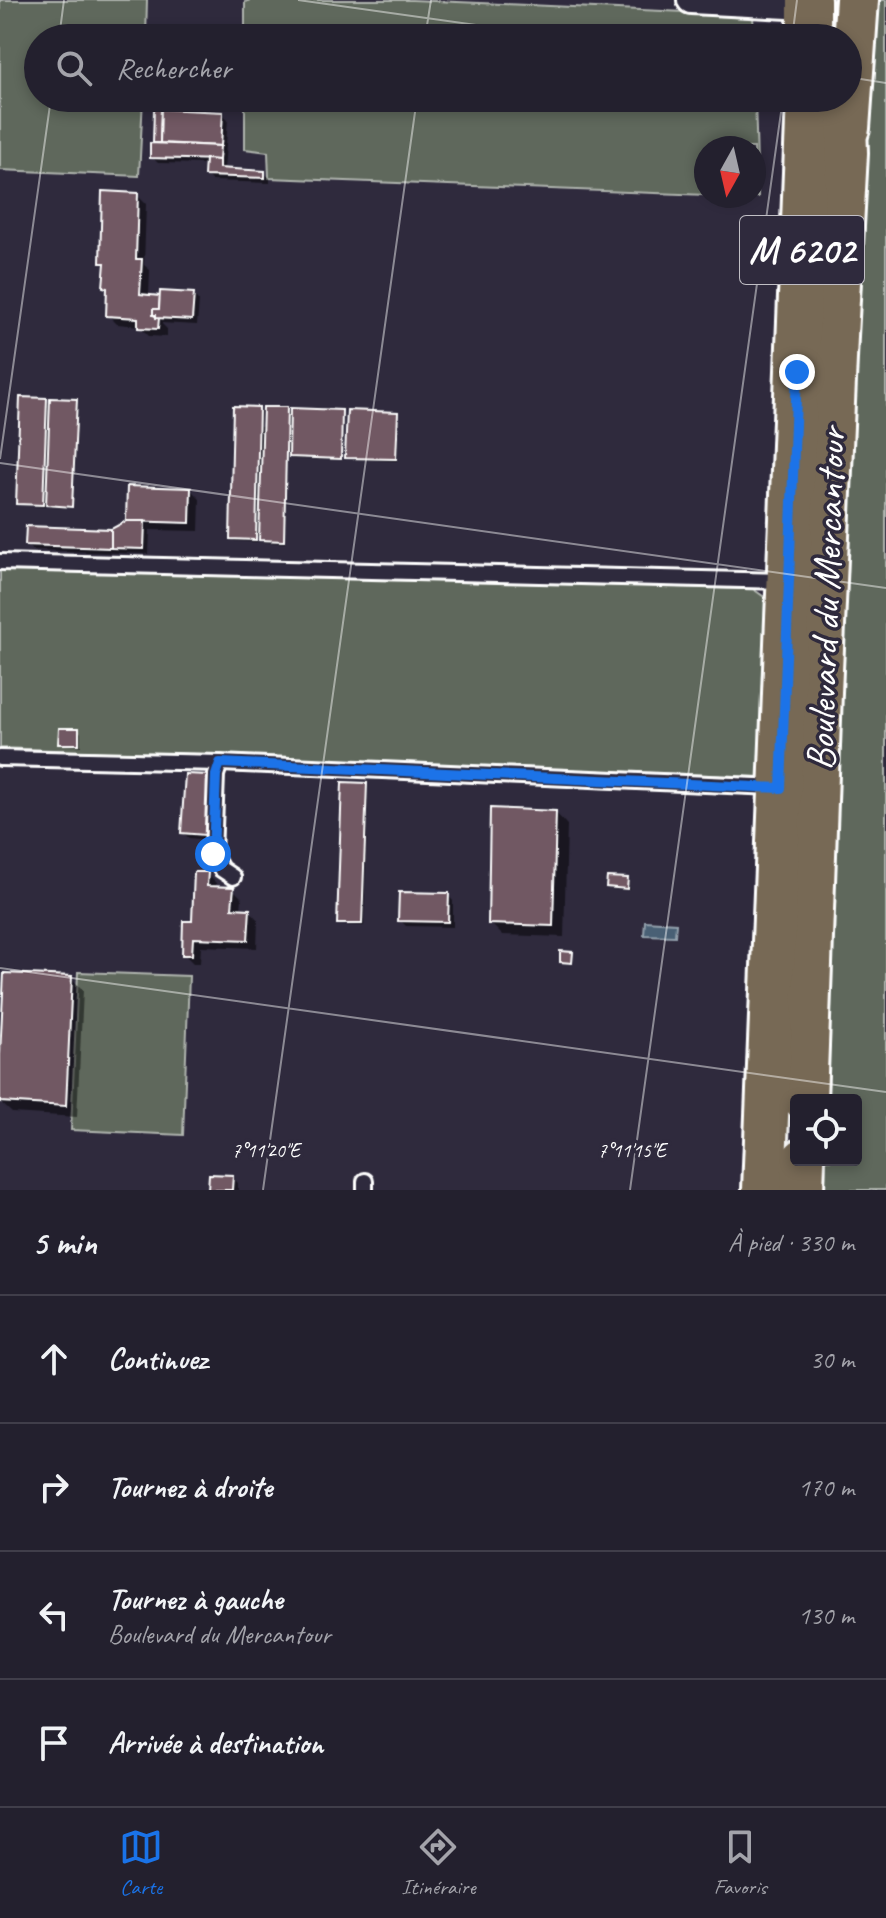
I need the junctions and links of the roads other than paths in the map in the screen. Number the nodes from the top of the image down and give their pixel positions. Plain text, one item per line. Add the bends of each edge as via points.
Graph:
1 (691, 0) edge
2 (857, 0) edge
3 (815, 9) edge
4 (829, 24) edge
5 (855, 24) edge
6 (807, 112) edge
7 (845, 112) edge
8 (849, 112) edge
9 (846, 153) junction
10 (0, 562) edge
11 (789, 581) junction
12 (0, 758) edge
13 (220, 763) junction
14 (781, 788) junction
15 (233, 877) dead end
16 (805, 1094) edge
17 (803, 1166) edge
18 (764, 1190) edge
19 (802, 1190) edge

1 - 3 street
2 - 5 main road
3 - 4 main road
6 - 11 main road, Boulevard du Mercantour / M 6202
7 - 9 main road, Boulevard du Mercantour / M 6202
8 - 9 main road
9 - 16 main road, Boulevard du Mercantour / M 6202
10 - 11 lane
11 - 14 main road, Boulevard du Mercantour / M 6202
12 - 13 lane
13 - 14 lane
13 - 15 lane via 213,854
14 - 18 main road, Boulevard du Mercantour / M 6202
17 - 19 main road

